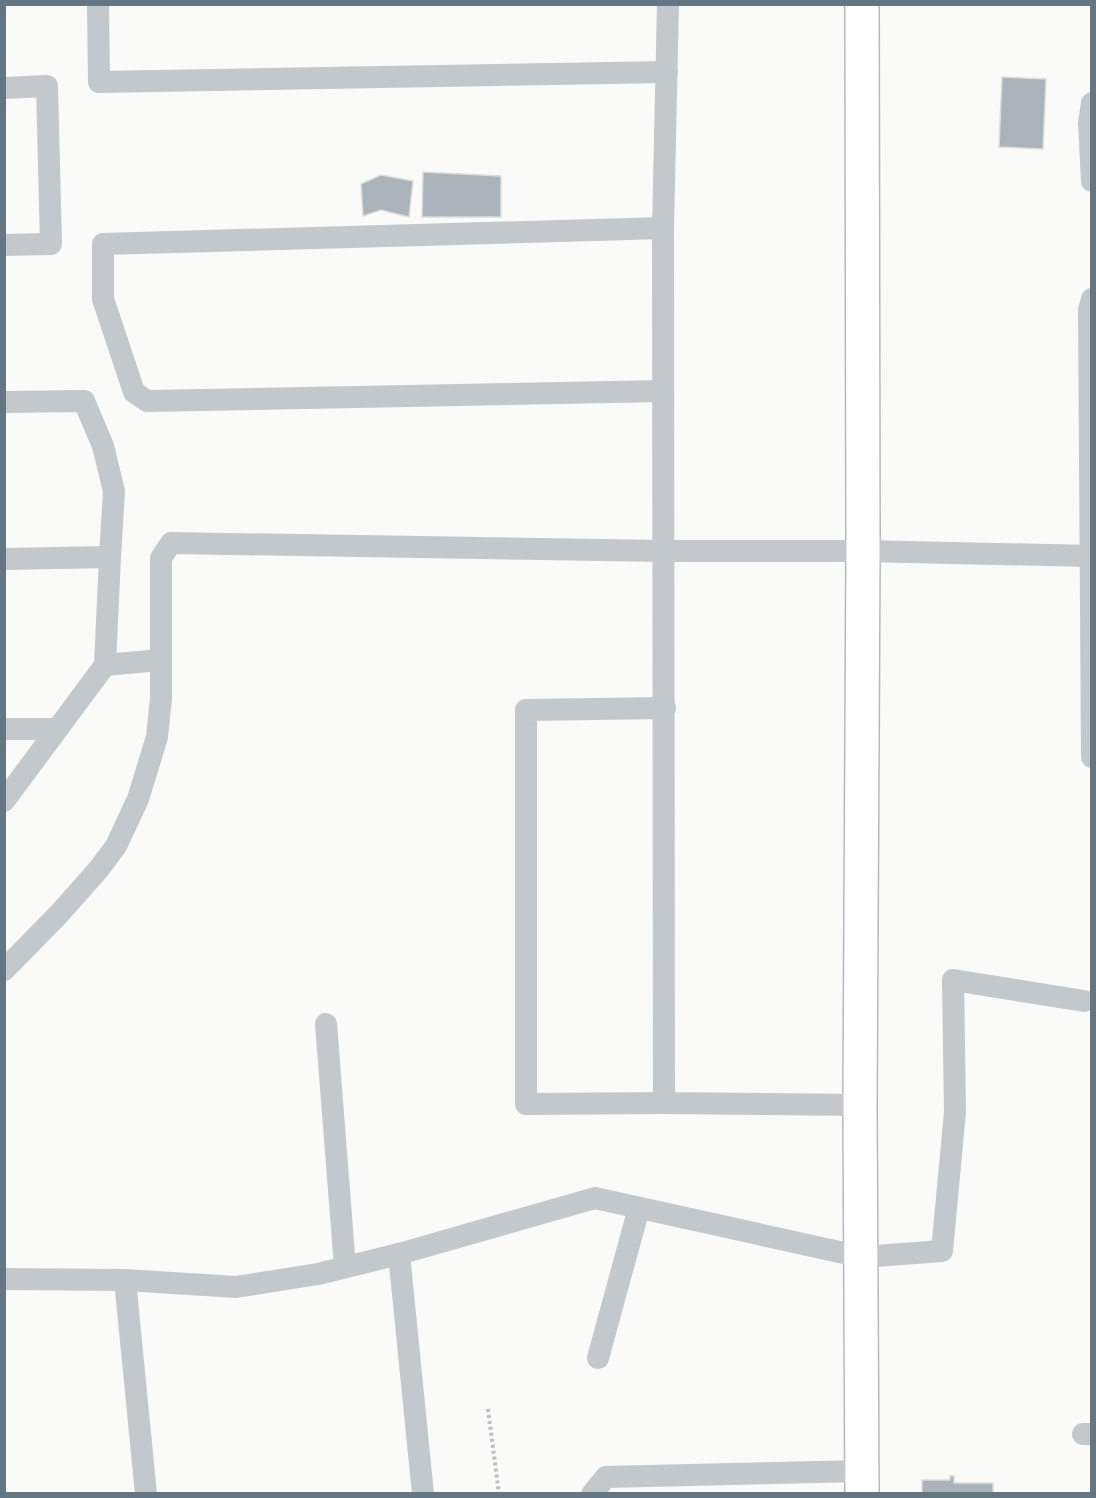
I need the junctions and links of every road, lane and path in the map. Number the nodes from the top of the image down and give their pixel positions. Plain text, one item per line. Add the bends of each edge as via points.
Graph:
1 (98, 4) edge
2 (668, 4) edge
3 (862, 4) edge
4 (667, 72) junction
5 (4, 88) edge
6 (1092, 103) edge
7 (1092, 181) edge
8 (663, 228) junction
9 (4, 245) edge
10 (1092, 298) edge
11 (663, 391) junction
12 (4, 402) edge
13 (663, 551) junction
14 (863, 551) junction
15 (1091, 556) edge
16 (110, 557) junction
17 (4, 559) edge
18 (160, 660) junction
19 (105, 665) junction
20 (665, 708) junction
21 (4, 729) edge
22 (57, 729) junction
23 (1092, 757) edge
24 (4, 801) edge
25 (4, 970) edge
26 (1084, 1001) dead end
27 (326, 1024) dead end
28 (664, 1103) junction
29 (860, 1105) junction
30 (639, 1208) junction
31 (399, 1254) junction
32 (862, 1257) junction
33 (345, 1267) junction
34 (4, 1279) edge
35 (125, 1280) junction
36 (598, 1358) dead end
37 (488, 1409) dead end
38 (862, 1482) edge
39 (146, 1494) edge
40 (423, 1494) edge
41 (499, 1494) edge
42 (592, 1494) edge

1 - 4 street via 99,82
2 - 4 street
3 - 14 street
4 - 8 street
5 - 9 street via 47,86 51,244
6 - 7 street
8 - 11 street
8 - 11 street via 103,244 103,299 134,392 147,401
10 - 15 street
11 - 13 street
12 - 16 street via 84,401 103,446 114,491
13 - 14 street
13 - 18 street via 171,543 161,558
13 - 20 street
14 - 15 street
14 - 29 street
15 - 23 street
16 - 17 street
16 - 19 street
18 - 19 street
18 - 25 street via 157,737 138,799 116,846 60,914
19 - 22 street
20 - 28 street
20 - 28 street via 526,710 526,1104
21 - 22 street
22 - 24 street
26 - 32 street via 953,980 955,1112 942,1251
27 - 33 street
28 - 29 street
29 - 32 street
30 - 31 street via 595,1198
30 - 32 street
30 - 36 street
31 - 33 street
31 - 40 street
32 - 38 street
33 - 35 street via 236,1287
34 - 35 street
35 - 39 street
37 - 41 path
38 - 42 street via 606,1477

